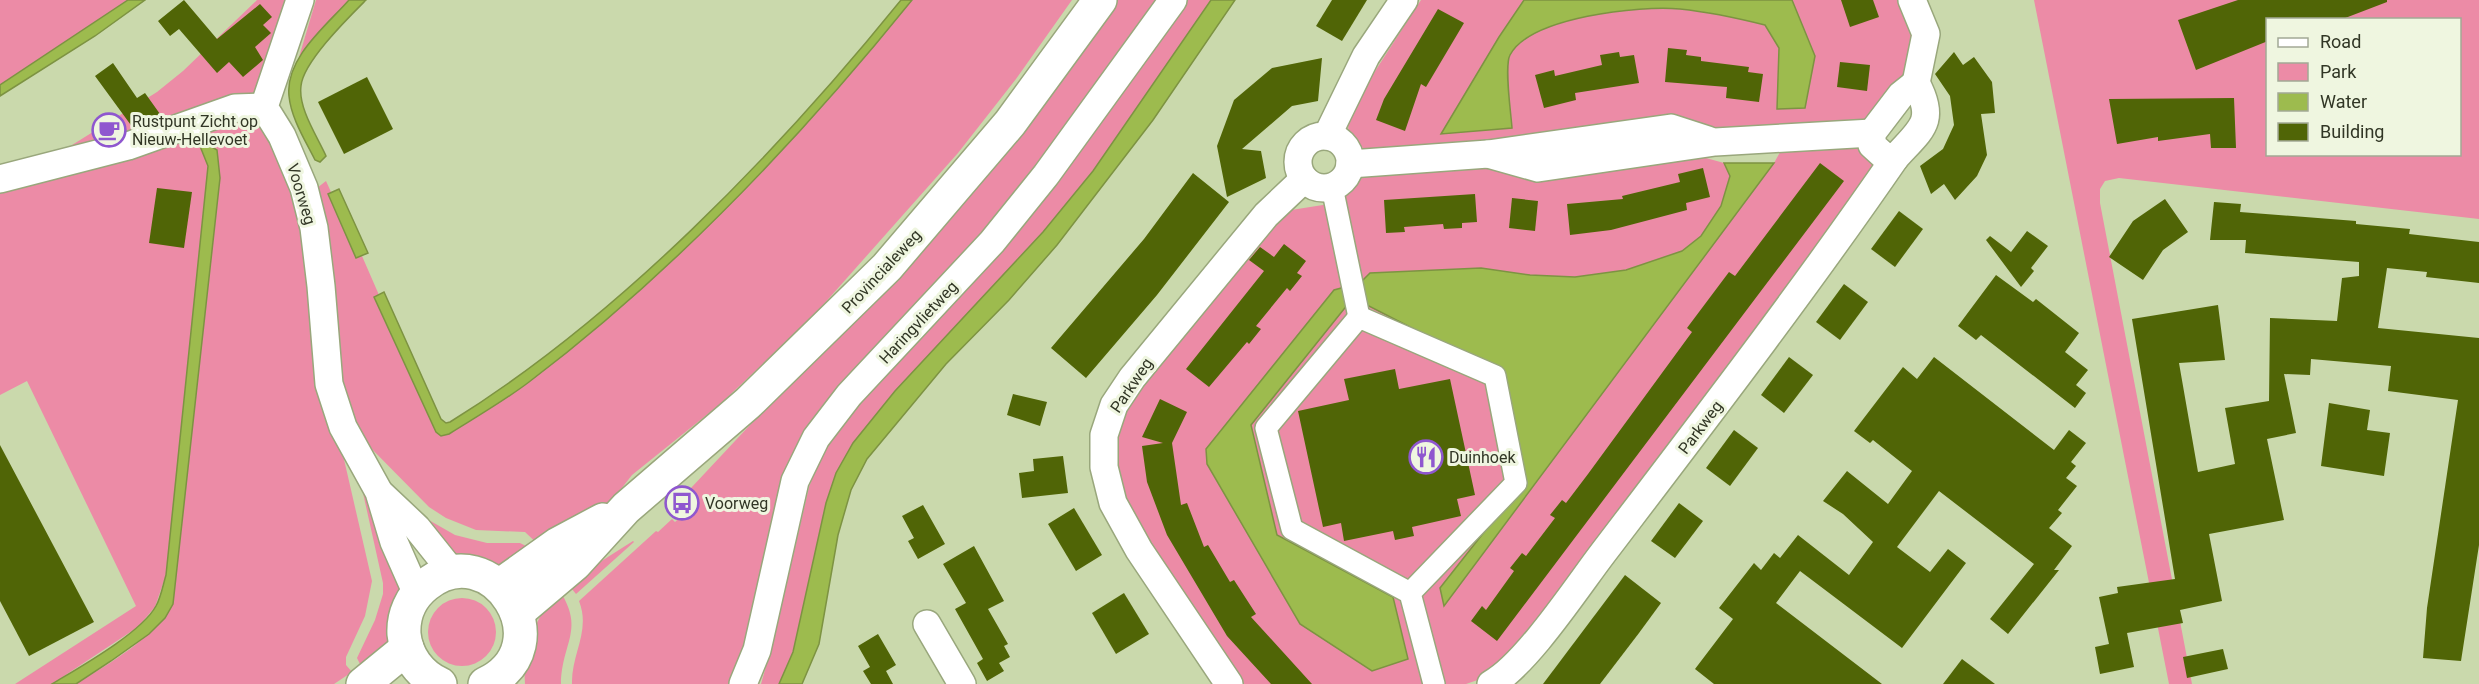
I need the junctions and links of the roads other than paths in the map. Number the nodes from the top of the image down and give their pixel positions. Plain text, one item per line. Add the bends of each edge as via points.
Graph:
1 (300, 0) edge
2 (1100, 0) edge
3 (1173, 0) edge
4 (1404, 0) edge
5 (1912, 0) edge
6 (1916, 83) junction
7 (264, 107) junction
8 (1872, 133) junction
9 (1327, 136) junction
10 (1895, 158) junction
11 (1350, 164) junction
12 (0, 179) edge
13 (1304, 179) junction
14 (1332, 187) junction
15 (1359, 317) junction
16 (379, 492) junction
17 (626, 508) junction
18 (453, 573) junction
19 (499, 586) junction
20 (1410, 593) junction
21 (417, 594) junction
22 (518, 612) junction
23 (927, 624) dead end
24 (407, 648) junction
25 (425, 681) edge
26 (363, 684) edge
27 (485, 684) edge
28 (743, 684) edge
29 (962, 684) edge
30 (1229, 684) edge
31 (1434, 684) edge
32 (1491, 684) edge

1 - 7 street
2 - 17 main road, Provincialeweg via 1010,123 887,267 748,403
3 - 28 street, Haringvlietweg via 1046,175 992,242 849,395 816,438 795,481 757,650
4 - 9 street via 1366,56
5 - 6 street via 1926,34
6 - 8 street via 1901,95
6 - 10 street, Parkweg via 1927,103 1926,122
7 - 12 street via 235,108 128,146
7 - 16 street, Voorweg via 282,136 304,188 321,286 329,384 343,427
8 - 10 street via 1872,145 1882,155
8 - 11 street via 1715,142 1671,128 1488,154
9 - 11 street via 1346,149
9 - 13 street via 1312,139 1301,150 1298,165
10 - 32 street, Parkweg via 1740,373 1552,620 1507,676
11 - 14 street via 1345,178
13 - 14 street via 1317,187
13 - 30 street, Parkweg via 1266,215 1132,378 1114,405 1104,435 1104,467 1113,503 1139,550
14 - 15 street
15 - 20 street via 1266,428 1292,529
15 - 20 street via 1495,376 1516,483
16 - 18 street, Voorweg via 417,528
16 - 21 street, Voorweg via 394,542
17 - 19 main road, Provincialeweg via 558,544
17 - 22 main road, Provincialeweg via 575,564
18 - 19 main road via 477,575
18 - 21 main road via 430,582
19 - 22 main road
20 - 31 street
21 - 24 main road via 404,625
22 - 27 main road via 520,633 516,653 505,670
23 - 29 street
24 - 25 main road
24 - 26 main road

